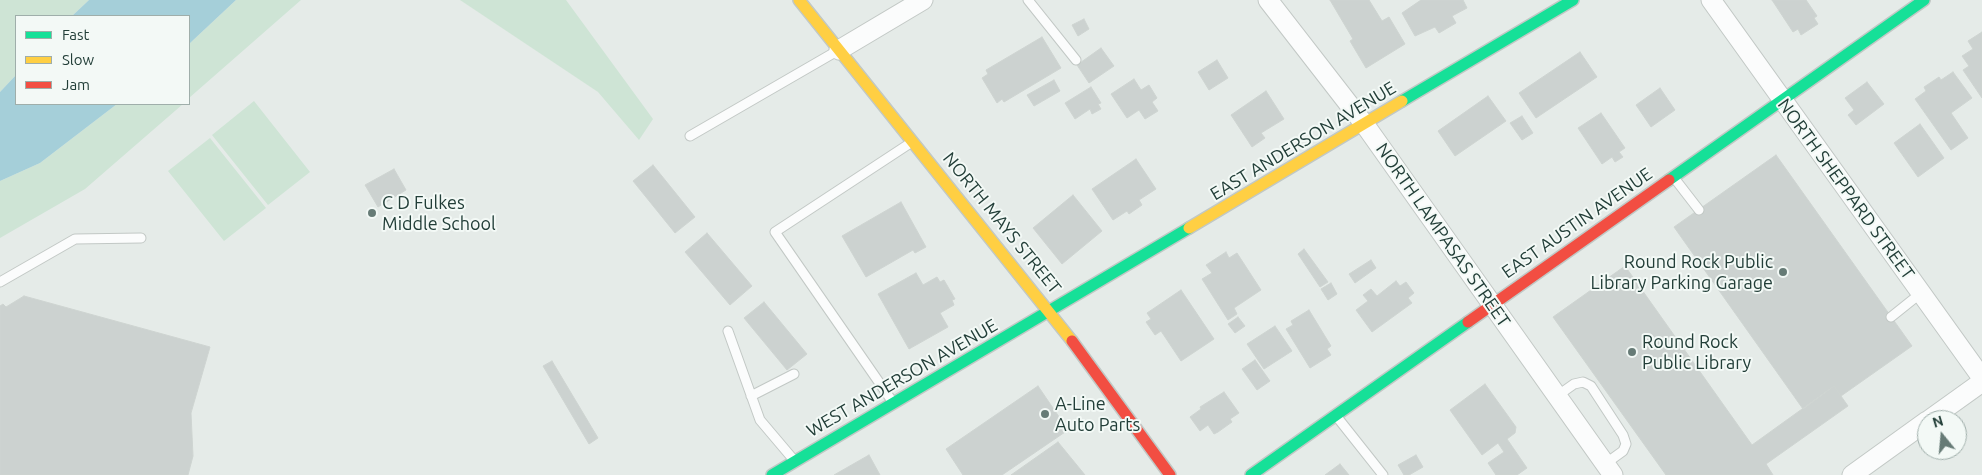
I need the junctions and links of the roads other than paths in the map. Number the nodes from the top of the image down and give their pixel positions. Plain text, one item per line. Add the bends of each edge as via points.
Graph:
1 (799, 0) edge
2 (923, 0) edge
3 (1028, 0) edge
4 (1268, 0) edge
5 (1573, 0) edge
6 (1711, 0) edge
7 (1924, 0) edge
8 (840, 50) junction
9 (1076, 60) dead end
10 (1783, 100) junction
11 (1365, 125) junction
12 (690, 136) dead end
13 (914, 142) junction
14 (1674, 176) junction
15 (1699, 210) dead end
16 (141, 238) dead end
17 (0, 282) edge
18 (1921, 293) junction
19 (1492, 304) junction
20 (1050, 311) junction
21 (1891, 317) dead end
22 (728, 331) dead end
23 (794, 374) dead end
24 (1982, 380) edge
25 (751, 396) junction
26 (1557, 396) junction
27 (894, 403) junction
28 (1942, 410) edge
29 (1336, 415) junction
30 (1917, 429) edge
31 (795, 461) junction
32 (1609, 469) edge
33 (772, 475) edge
34 (1170, 475) edge
35 (1251, 475) edge
36 (1383, 475) edge
37 (1852, 475) edge

1 - 8 street, NORTH MAYS STREET
2 - 8 street
3 - 9 lane
4 - 11 street, NORTH LAMPASAS STREET
5 - 11 street, EAST ANDERSON AVENUE
6 - 10 street, NORTH SHEPPARD STREET
7 - 10 street, EAST AUSTIN AVENUE
8 - 12 lane
8 - 13 street, NORTH MAYS STREET
10 - 14 street, EAST AUSTIN AVENUE
10 - 18 street, NORTH SHEPPARD STREET
11 - 19 street, NORTH LAMPASAS STREET
11 - 20 street, EAST ANDERSON AVENUE
13 - 20 street, NORTH MAYS STREET
13 - 27 lane via 775,232
14 - 15 lane
14 - 19 street, EAST AUSTIN AVENUE
16 - 17 lane via 75,239
18 - 21 lane
18 - 24 street, NORTH SHEPPARD STREET
19 - 26 street, NORTH LAMPASAS STREET
19 - 29 street, EAST AUSTIN AVENUE
20 - 27 street, WEST ANDERSON AVENUE
20 - 34 street, NORTH MAYS STREET
22 - 25 lane
23 - 25 lane
24 - 28 street
25 - 31 lane via 760,420
26 - 32 street, NORTH LAMPASAS STREET
26 - 32 lane via 1574,384 1583,382 1591,386 1626,444
27 - 31 street, WEST ANDERSON AVENUE
29 - 35 street, EAST AUSTIN AVENUE
29 - 36 lane
30 - 37 street
31 - 33 street, WEST ANDERSON AVENUE

